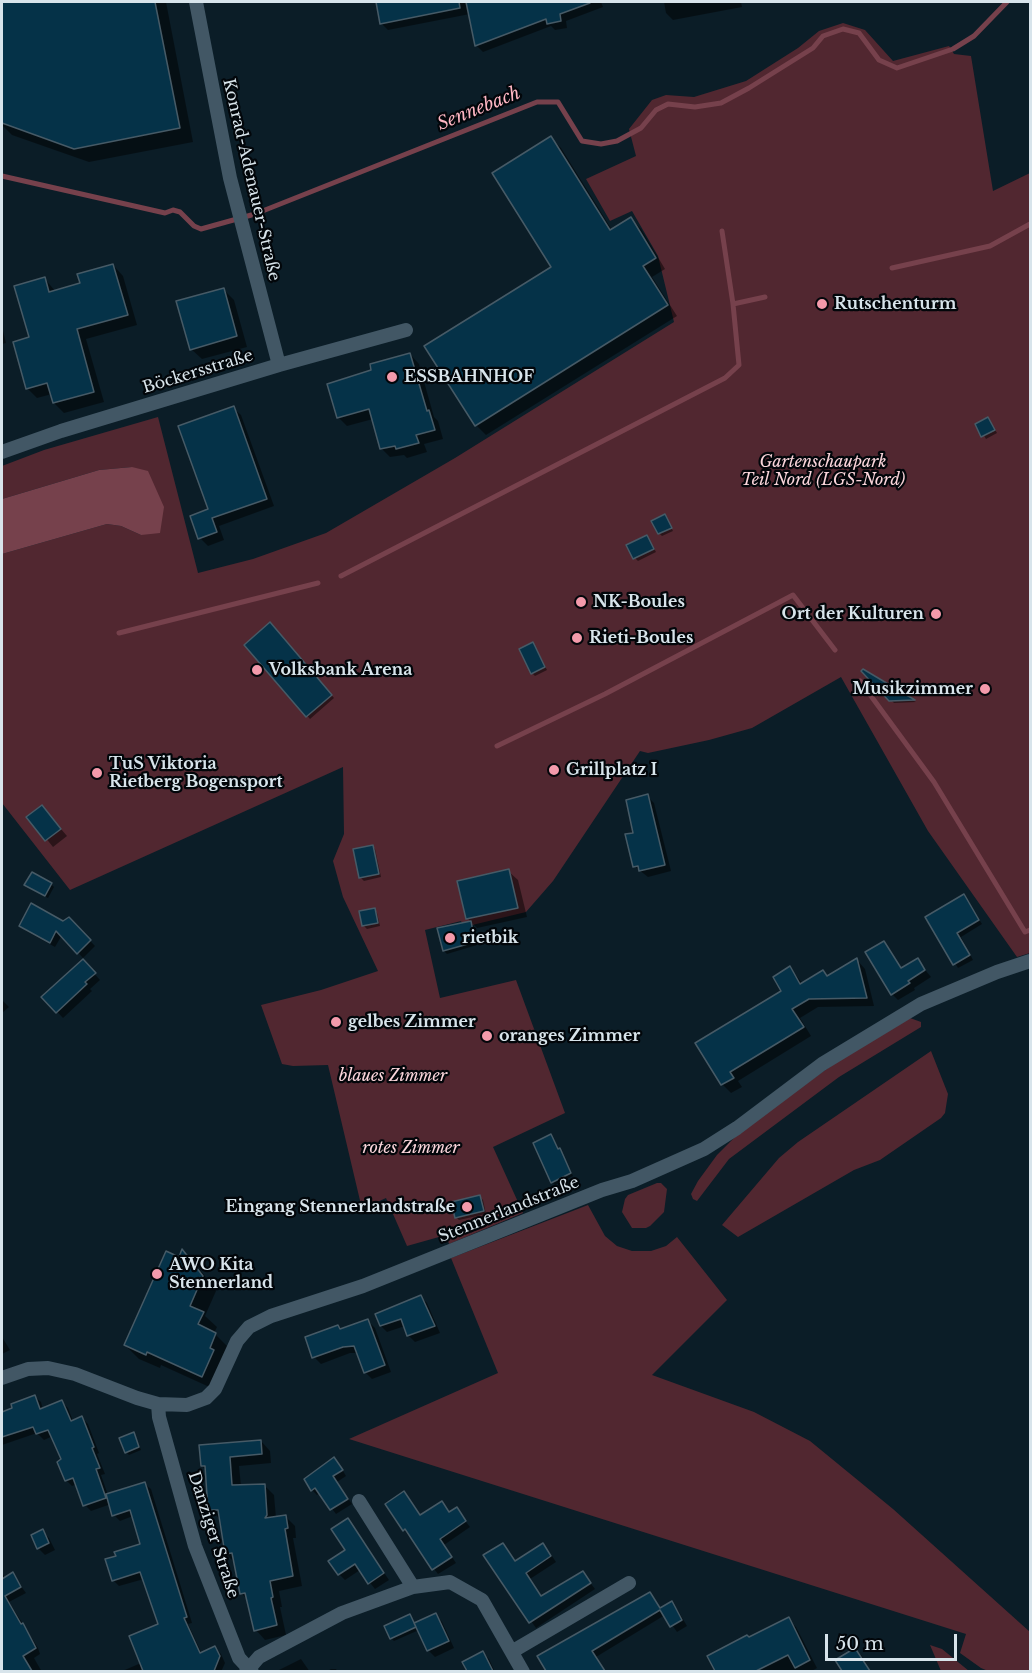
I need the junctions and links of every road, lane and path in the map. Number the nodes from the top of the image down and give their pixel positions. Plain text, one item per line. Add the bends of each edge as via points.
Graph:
1 (196, 2) edge
2 (406, 330) dead end
3 (279, 365) junction
4 (2, 452) edge
5 (1030, 962) edge
6 (2, 1378) edge
7 (158, 1404) junction
8 (359, 1501) dead end
9 (629, 1583) dead end
10 (413, 1587) junction
11 (513, 1651) junction
12 (249, 1670) edge
13 (524, 1671) edge

1 - 3 street, Konrad-Adenauer-Straße via 230,178
2 - 3 street, Böckersstraße
3 - 4 street, Böckersstraße
5 - 7 street, Stennerlandstraße via 921,1004 822,1064 704,1149 632,1181 249,1327 237,1341 215,1389 206,1398 188,1405
6 - 7 street, Stennerlandstraße via 28,1369 48,1368
7 - 12 street, Danziger Straße via 195,1546 239,1658
8 - 10 street
9 - 11 street
10 - 11 street via 450,1582 482,1600
10 - 12 street via 342,1613 259,1657
11 - 13 street

